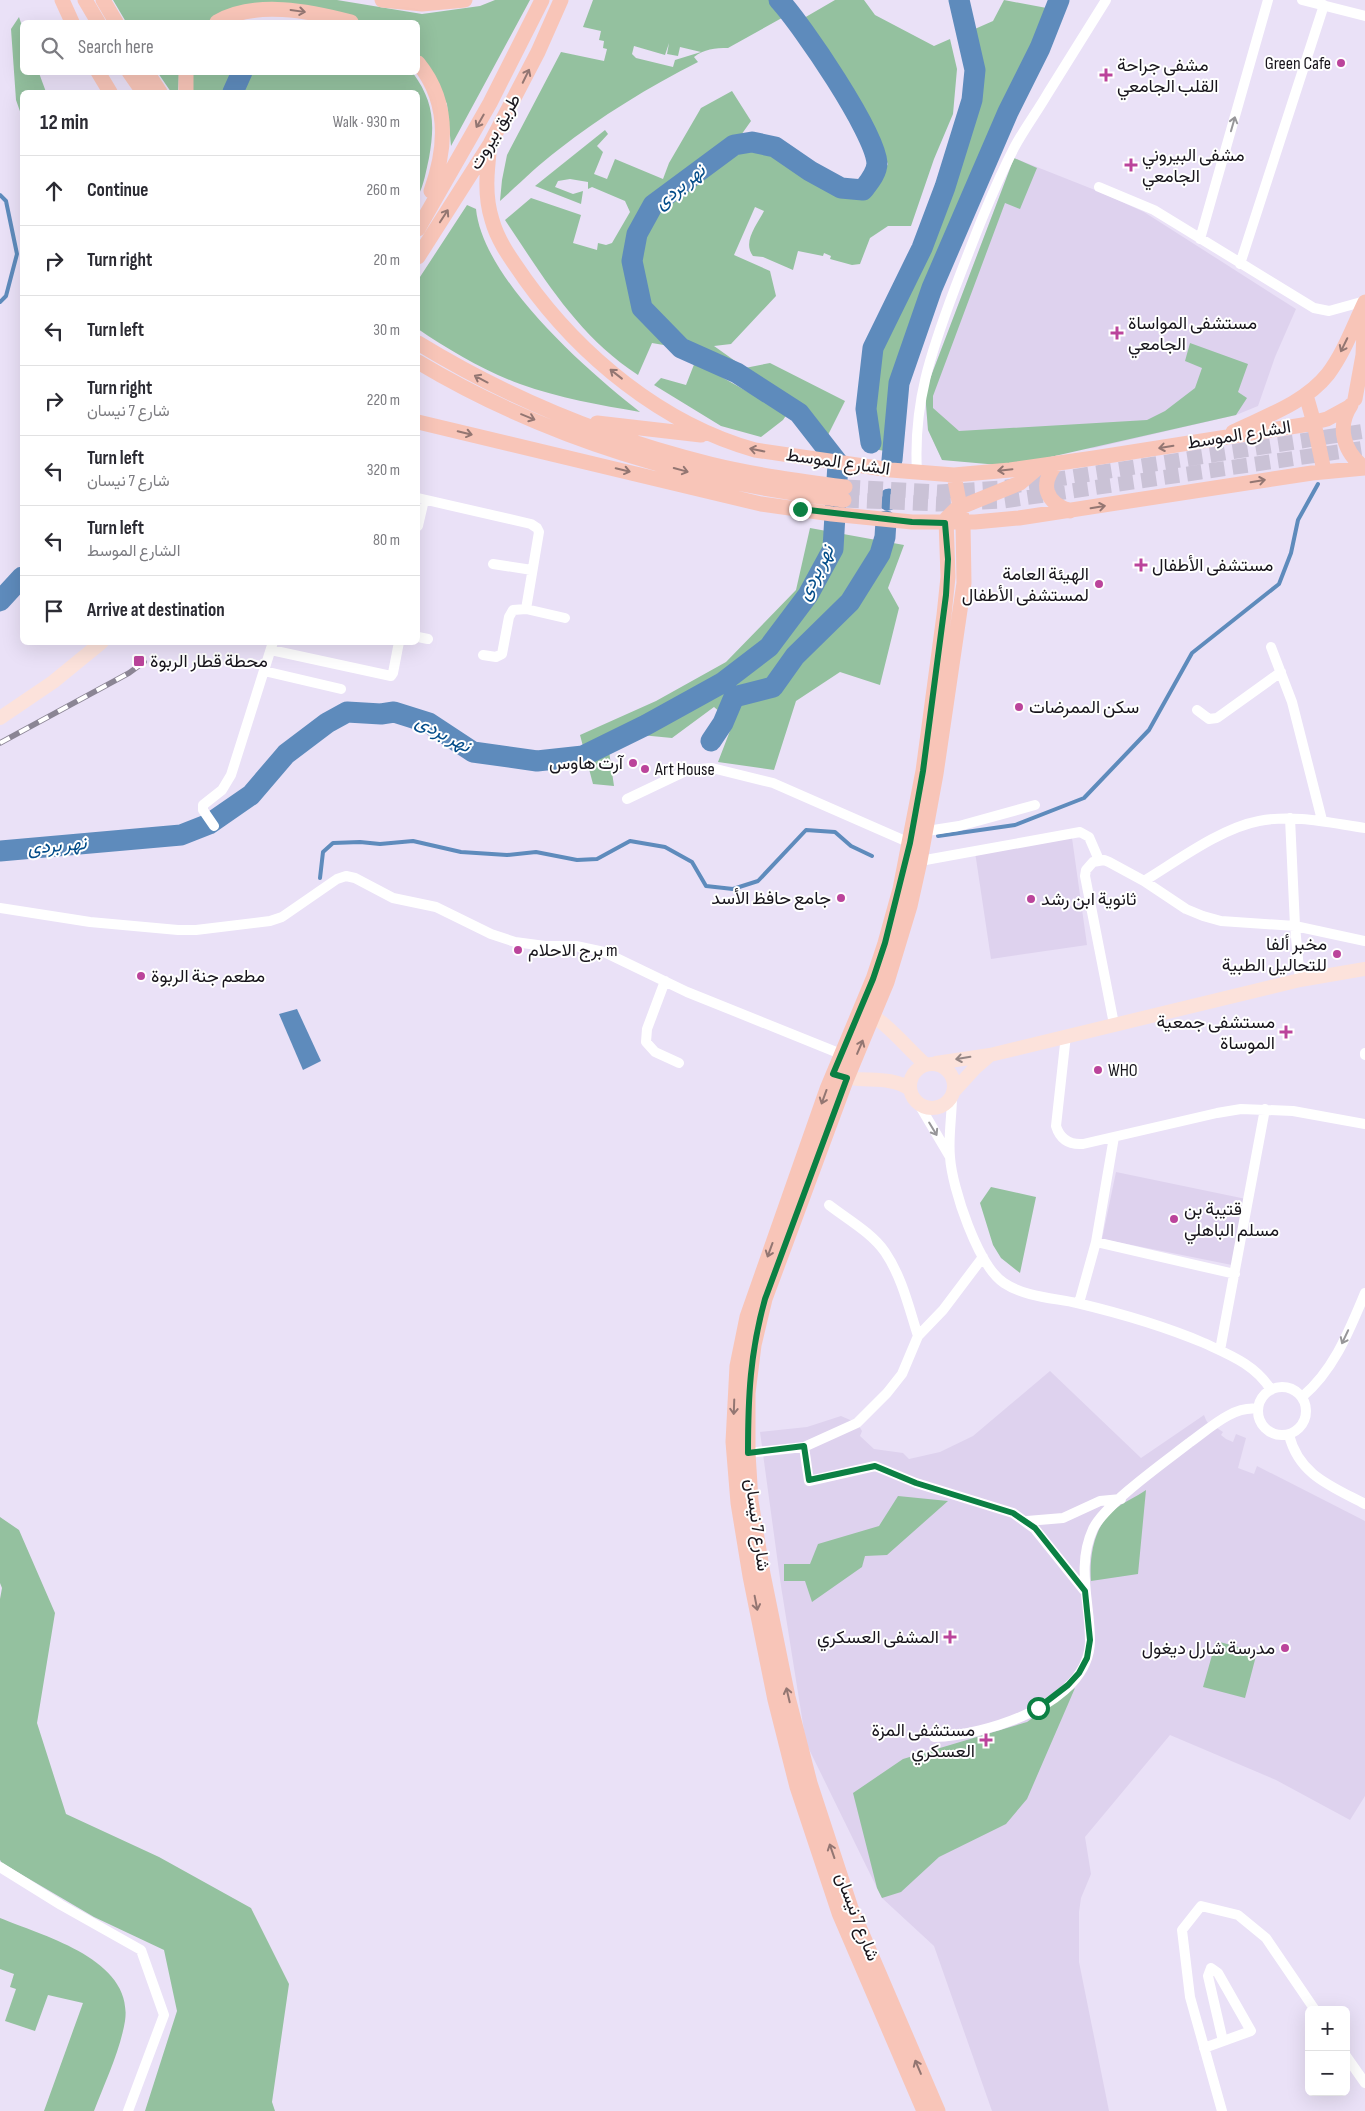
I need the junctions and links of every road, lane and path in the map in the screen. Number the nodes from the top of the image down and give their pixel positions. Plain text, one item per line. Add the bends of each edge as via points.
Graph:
1 (62, 0) edge
2 (85, 0) edge
3 (103, 0) edge
4 (382, 0) edge
5 (465, 0) edge
6 (542, 0) edge
7 (561, 0) edge
8 (1106, 0) edge
9 (1268, 0) edge
10 (1302, 0) edge
11 (1324, 5) junction
12 (1365, 16) edge
13 (71, 20) edge
14 (97, 20) edge
15 (115, 20) edge
16 (221, 20) edge
17 (342, 20) edge
18 (420, 66) edge
19 (100, 75) edge
20 (131, 75) edge
21 (148, 75) edge
22 (186, 75) edge
23 (109, 90) edge
24 (142, 90) edge
25 (159, 90) edge
26 (186, 90) edge
27 (490, 144) junction
28 (1099, 187) dead end
29 (420, 223) edge
30 (420, 226) edge
31 (1200, 239) junction
32 (420, 254) edge
33 (1240, 264) junction
34 (1365, 302) edge
35 (420, 344) edge
36 (420, 363) edge
37 (1306, 395) junction
38 (1356, 399) edge
39 (576, 420) junction
40 (420, 422) edge
41 (1314, 423) junction
42 (712, 436) junction
43 (1221, 438) junction
44 (1057, 463) junction
45 (1040, 466) junction
46 (1365, 468) edge
47 (649, 469) junction
48 (1324, 471) junction
49 (917, 472) junction
50 (954, 475) junction
51 (421, 499) edge
52 (960, 508) junction
53 (1070, 511) junction
54 (945, 523) junction
55 (962, 523) junction
56 (493, 564) dead end
57 (532, 570) junction
58 (526, 609) junction
59 (565, 618) dead end
60 (98, 645) edge
61 (398, 645) edge
62 (272, 646) edge
63 (1271, 647) dead end
64 (482, 655) dead end
65 (264, 671) junction
66 (1281, 672) junction
67 (341, 689) dead end
68 (1197, 710) dead end
69 (0, 718) edge
70 (627, 798) dead end
71 (1035, 804) dead end
72 (1290, 818) junction
73 (1322, 820) junction
74 (214, 826) dead end
75 (1365, 828) edge
76 (926, 830) junction
77 (910, 843) junction
78 (1098, 860) junction
79 (920, 861) junction
80 (1144, 880) junction
81 (0, 908) edge
82 (1295, 926) junction
83 (1365, 941) edge
84 (1365, 969) edge
85 (1300, 980) junction
86 (665, 981) junction
87 (867, 1014) junction
88 (1114, 1024) junction
89 (1066, 1035) junction
90 (840, 1054) junction
91 (990, 1055) junction
92 (679, 1064) dead end
93 (931, 1064) junction
94 (840, 1076) junction
95 (953, 1094) junction
96 (914, 1095) junction
97 (1265, 1108) junction
98 (1365, 1124) edge
99 (1114, 1137) junction
100 (950, 1157) junction
101 (828, 1205) dead end
102 (1096, 1242) junction
103 (983, 1257) junction
104 (1235, 1274) junction
105 (1365, 1293) edge
106 (1078, 1304) junction
107 (918, 1336) junction
108 (1220, 1350) junction
109 (1271, 1390) junction
110 (1302, 1397) junction
111 (1258, 1409) junction
112 (1289, 1434) junction
113 (804, 1446) junction
114 (748, 1453) junction
115 (1121, 1499) junction
116 (1365, 1504) edge
117 (1027, 1521) junction
118 (1085, 1591) junction
119 (934, 1737) dead end
120 (0, 1867) edge
121 (1311, 2006) edge
122 (1223, 2042) junction
123 (1204, 2048) junction
124 (1350, 2062) edge
125 (1365, 2083) edge
126 (128, 2111) edge
127 (924, 2111) edge
128 (938, 2111) edge
129 (1222, 2111) edge

1 - 13 main road
2 - 14 main road
3 - 15 main road
4 - 5 main road via 422,4
6 -> 30 main road, طريق بيروت via 490,103
27 -> 7 main road, طريق بيروت
8 - 49 street via 1015,146 973,243 925,375 916,434
31 -> 9 street
10 - 11 street
11 - 12 street
11 - 33 street
16 -> 17 main road via 241,11 260,9 305,12
18 - 29 main road via 438,101 443,124 438,173
19 - 23 main road
20 - 24 main road
21 - 25 main road
22 - 26 main road
32 -> 27 main road, طريق بيروت
42 -> 27 main road, الشارع الموسط via 661,408 588,352 531,287 501,242 491,218 487,193
28 - 31 street via 1147,206
31 - 33 street
33 - 34 street via 1318,310 1334,310
34 -> 37 main road via 1335,363
34 - 38 main road via 1363,355
39 -> 35 main road, الشارع الموسط via 524,400
36 -> 47 main road, الشارع الموسط via 519,413
37 - 41 main road
37 - 43 main road
38 - 41 main road, الشارع الموسط via 1336,415
38 - 46 main road via 1343,426 1351,455
39 - 42 main road
47 -> 39 main road, الشارع الموسط via 786,493 845,493 650,448
40 -> 47 main road, الشارع الموسط
41 - 43 main road, الشارع الموسط
41 - 48 main road
49 -> 42 main road, الشارع الموسط via 755,450
43 -> 44 main road, الشارع الموسط
44 - 45 main road, الشارع الموسط
44 - 53 main road via 1048,475 1047,490 1056,505
45 -> 50 main road, الشارع الموسط
45 - 52 main road via 1020,483
46 - 48 main road, الشارع الموسط
47 - 54 main road, الشارع الموسط via 761,504
53 -> 48 main road, الشارع الموسط
49 - 50 main road, الشارع الموسط
50 - 52 main road, شارع 7 نيسان
51 - 57 street via 535,526 539,532
52 - 54 main road via 948,515
52 - 55 main road, شارع 7 نيسان
53 - 55 main road, الشارع الموسط
54 - 55 main road, الشارع الموسط
54 - 77 main road, شارع 7 نيسان via 946,595 923,771
55 - 76 main road, شارع 7 نيسان via 965,570 962,597
56 - 57 street
57 - 58 street
58 - 59 street
58 - 64 street via 517,608 511,612 502,654 498,657
60 - 69 street via 53,682
61 - 62 street via 390,676
62 - 65 street
63 - 66 street
65 - 67 street
65 - 74 street via 231,775 222,790 203,805
66 - 68 street via 1214,719
66 - 73 street
70 - 77 street via 688,770 712,768 773,783
71 - 76 street via 959,826
72 - 73 street
72 - 80 street via 1260,820 1230,830
72 - 82 street
73 - 75 street
76 - 79 main road, شارع 7 نيسان
77 - 87 main road, شارع 7 نيسان
78 - 79 street via 1090,838 1080,832
78 - 80 street via 1109,862
78 - 88 street via 1089,865 1085,876
79 - 87 main road, شارع 7 نيسان via 899,944
80 - 82 street via 1186,909 1203,916
81 - 86 street via 90,922 196,930 282,917 336,879 346,876 393,898 436,907 515,942 576,946 604,952
82 - 83 street
82 - 85 street
84 - 85 street
85 - 88 street
86 - 90 street
86 - 92 street via 647,1029 646,1042 655,1052
87 - 90 main road, شارع 7 نيسان
87 - 93 street
94 -> 87 main road, شارع 7 نيسان
88 - 89 street
89 - 91 street
89 - 99 street via 1056,1121 1058,1131 1063,1139 1078,1145
90 - 94 main road, شارع 7 نيسان
91 -> 93 street
91 - 95 street
93 - 95 street via 951,1073
93 - 96 street via 914,1074
94 - 96 street via 893,1080
94 - 114 main road, شارع 7 نيسان via 759,1322 748,1393
94 -> 127 main road, شارع 7 نيسان via 754,1294 741,1342 734,1391 733,1442 738,1503 750,1576 775,1700 803,1806 839,1913
95 - 96 street via 936,1108 929,1108
95 - 100 street
96 -> 100 street
97 - 98 street
97 - 99 street via 1229,1110
97 - 104 street
99 - 102 street
100 - 103 street via 964,1212
101 - 107 street via 885,1251 897,1272
102 - 104 street
102 - 106 street
103 - 106 street via 995,1276 1013,1288
103 - 107 street via 939,1315
104 - 108 street
105 -> 110 street via 1335,1358
106 - 108 street via 1168,1330
107 - 113 street via 902,1374 857,1423
108 - 109 street via 1251,1367
109 - 110 street via 1285,1387
109 - 111 street via 1260,1401
110 - 112 street via 1305,1419 1296,1431
111 - 112 street via 1264,1428 1276,1435
111 - 115 street via 1246,1408 1232,1413 1154,1470
112 - 116 street via 1295,1453 1313,1476
113 - 114 street
113 - 117 street via 809,1480 875,1466 916,1483 1005,1510
128 -> 114 main road, شارع 7 نيسان via 852,1908 810,1783 788,1697 763,1574 751,1501
115 - 117 street via 1100,1501 1063,1518
115 - 118 street via 1100,1517 1089,1540 1084,1565
117 - 118 street
118 - 119 street via 1089,1649 1084,1666 1074,1679 1038,1708 1014,1720 962,1735
120 - 126 street via 140,1950 164,2015
121 - 123 street via 1266,1938 1238,1915 1201,1906 1182,1930 1190,1997
122 - 122 street via 1251,2031 1218,1973 1211,1968 1208,1976
122 - 123 street
123 - 129 street
124 - 125 street

